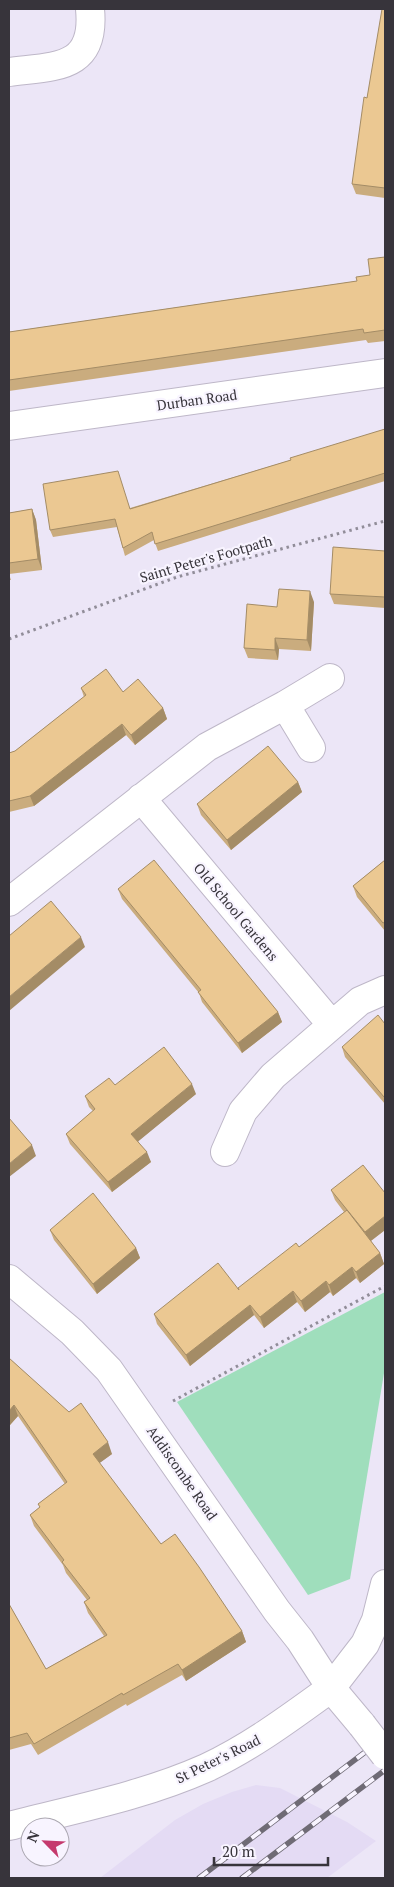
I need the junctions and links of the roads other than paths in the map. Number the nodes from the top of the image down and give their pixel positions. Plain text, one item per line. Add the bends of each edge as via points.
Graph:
1 (90, 9) edge
2 (9, 72) edge
3 (385, 373) edge
4 (9, 426) edge
5 (330, 678) dead end
6 (285, 706) junction
7 (311, 748) dead end
8 (142, 798) junction
9 (9, 902) edge
10 (385, 990) edge
11 (332, 1025) junction
12 (224, 1152) dead end
13 (9, 1279) edge
14 (385, 1584) edge
15 (331, 1688) junction
16 (385, 1755) edge
17 (9, 1826) edge

1 - 2 street via 88,42 73,60 62,65
3 - 4 street, Durban Road
5 - 6 street
6 - 7 street
6 - 8 street via 207,746
8 - 9 street
8 - 11 street, Old School Gardens
10 - 11 street via 360,1001
11 - 12 street via 273,1076 243,1111
13 - 15 street, Addiscombe Road via 72,1332 109,1370
14 - 15 street, St Peter's Road via 376,1620 365,1644
15 - 16 street, bridge
15 - 17 street, St Peter's Road via 266,1736 207,1767 152,1789

